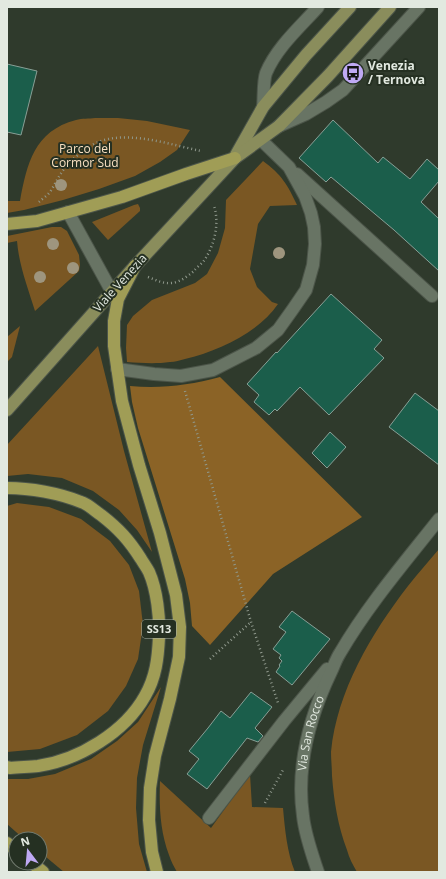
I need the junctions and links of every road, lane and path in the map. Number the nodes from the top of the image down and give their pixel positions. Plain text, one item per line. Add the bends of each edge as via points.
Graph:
1 (318, 7) edge
2 (350, 7) edge
3 (390, 7) edge
4 (419, 7) edge
5 (263, 107) junction
6 (280, 126) junction
7 (260, 140) junction
8 (205, 152) dead end
9 (235, 158) junction
10 (289, 167) junction
11 (208, 187) junction
12 (39, 202) dead end
13 (68, 212) junction
14 (7, 224) edge
15 (135, 266) junction
16 (112, 292) junction
17 (432, 296) dead end
18 (117, 369) junction
19 (181, 376) junction
20 (7, 410) edge
21 (7, 488) edge
22 (439, 519) edge
23 (251, 622) junction
24 (339, 654) junction
25 (210, 659) dead end
26 (284, 721) junction
27 (7, 767) edge
28 (209, 818) dead end
29 (157, 872) edge
30 (318, 872) edge

1 - 5 street, Viale Venezia via 275,56 266,74
2 - 5 main road, Viale Venezia
3 - 6 main road, Viale Venezia
4 - 6 street, Viale Venezia via 343,90 306,114
5 - 9 main road, Viale Venezia
6 - 7 main road, Viale Venezia
7 - 9 main road, Viale Venezia
7 - 10 street
8 - 12 path via 128,137 104,140 75,157 62,171 50,192
9 - 11 main road, Viale Venezia
9 - 13 highway via 122,197
10 - 17 street
10 - 19 street via 305,196 314,227 313,265 306,290 278,330 256,348 213,370
11 - 15 main road, Viale Venezia
11 - 15 path via 216,210 217,228 212,245 202,263 186,277 173,283 160,282
13 - 14 highway via 37,221
13 - 16 street
15 - 16 main road, Viale Venezia
15 - 18 highway via 118,299 114,321
16 - 20 main road, Viale Venezia
18 - 19 street
18 - 29 highway via 122,401 176,595 180,627 179,657 155,756 150,788 149,820
19 - 23 path
21 - 27 highway, SS13 via 51,493 82,502 113,524 130,543 149,572 156,598 159,629 158,658 154,676 146,696 132,715 111,734 65,760 38,766
22 - 24 street, Via San Rocco via 370,607
23 - 25 path
23 - 26 path
24 - 26 street, Via San Rocco
24 - 30 street, Via San Rocco via 314,715 302,771 303,816 309,847
26 - 28 street, Via San Rocco

